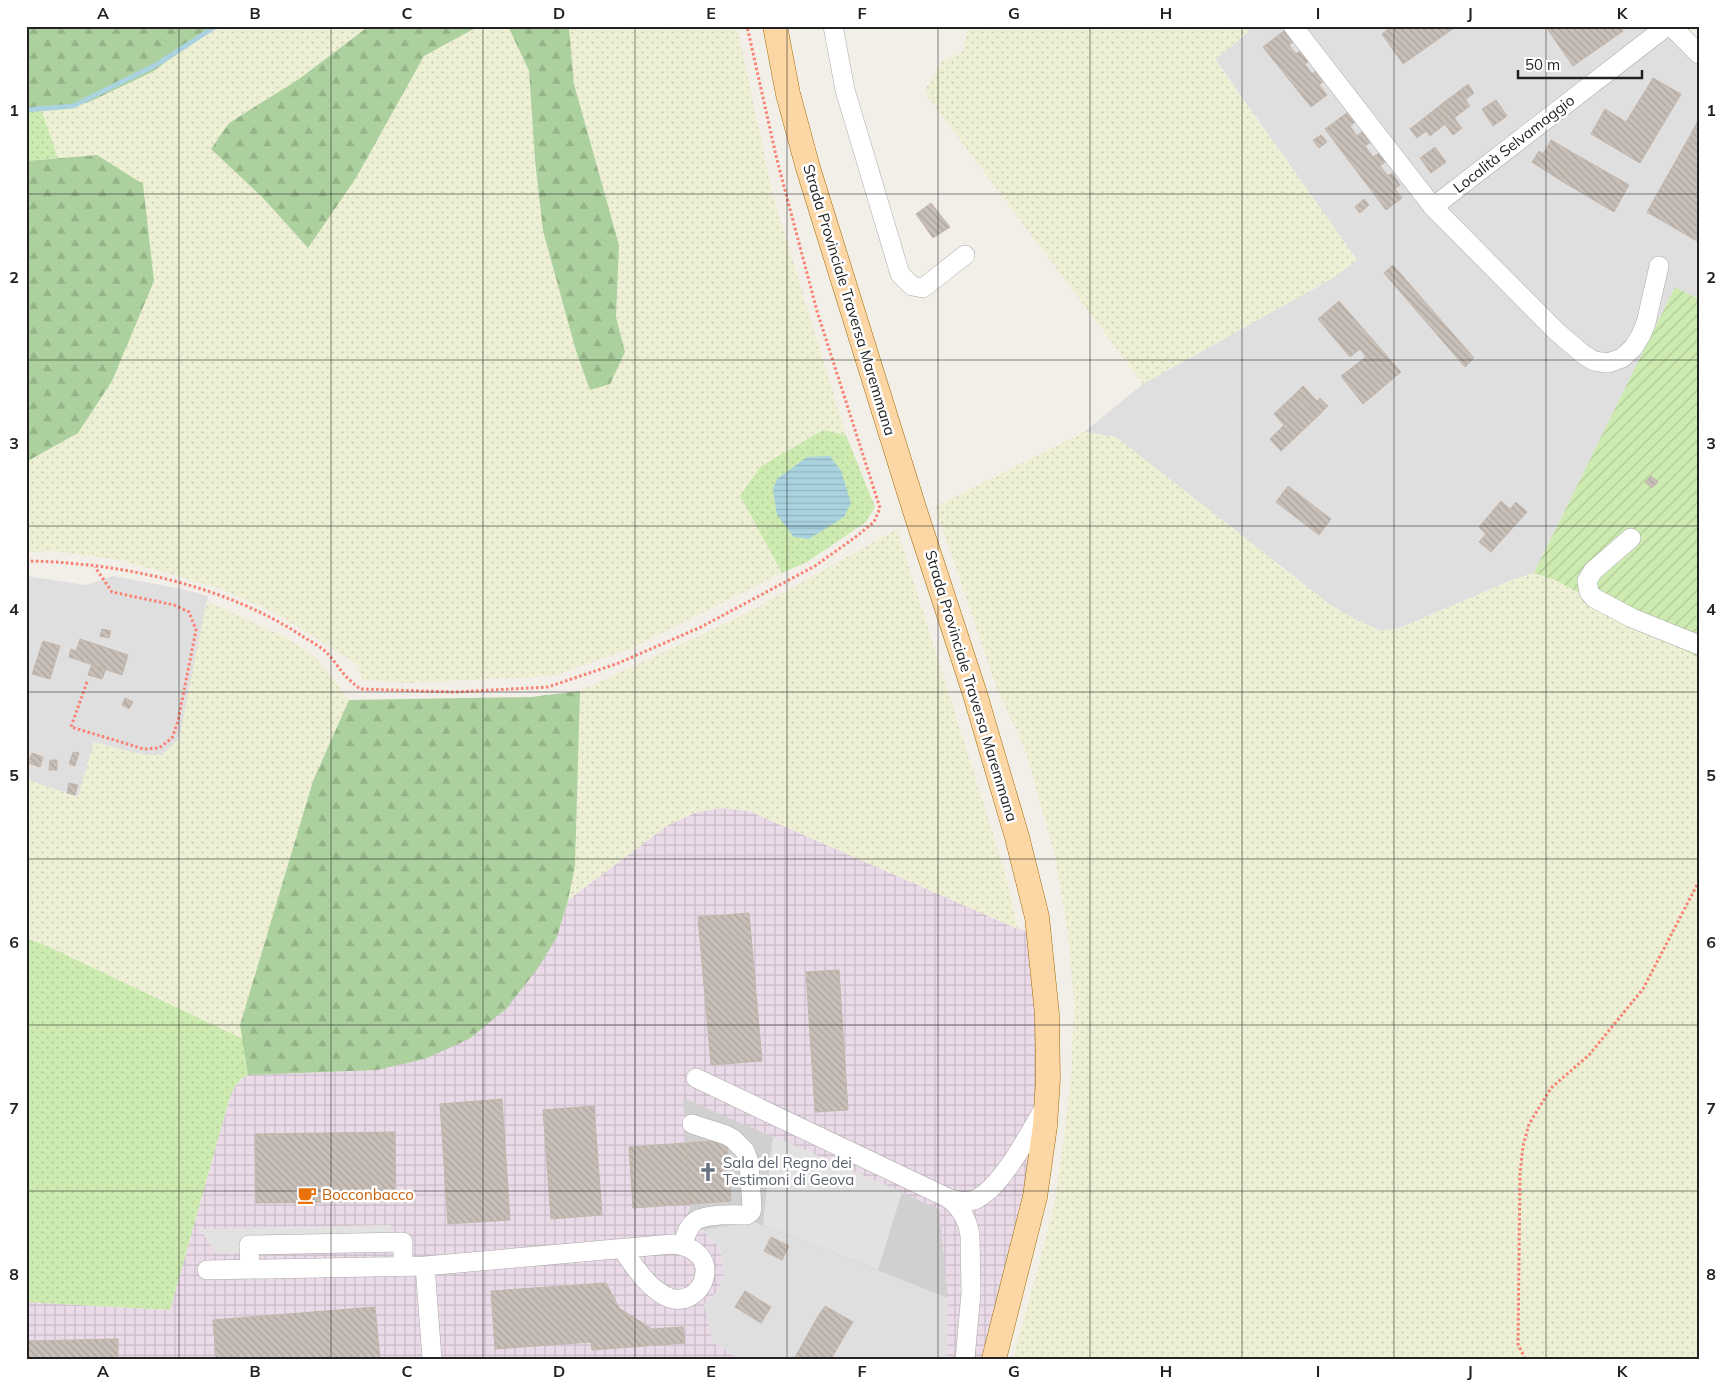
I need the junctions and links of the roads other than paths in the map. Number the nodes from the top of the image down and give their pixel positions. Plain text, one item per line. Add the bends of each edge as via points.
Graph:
1 (775, 26) edge
2 (833, 26) edge
3 (1293, 26) edge
4 (1673, 27) edge
5 (1699, 54) edge
6 (1433, 207) junction
7 (964, 255) dead end
8 (1659, 266) dead end
9 (1631, 538) dead end
10 (1699, 645) edge
11 (696, 1078) dead end
12 (1046, 1104) junction
13 (692, 1124) dead end
14 (948, 1198) junction
15 (683, 1245) junction
16 (622, 1249) junction
17 (425, 1266) junction
18 (403, 1267) junction
19 (250, 1269) junction
20 (207, 1270) dead end
21 (432, 1359) edge
22 (965, 1359) edge
23 (994, 1359) edge

1 - 12 main road, Strada Provinciale Traversa Maremmana via 788,94 811,176 974,691 1030,886 1046,995
2 - 7 street via 844,90 900,274 912,286 923,288
3 - 6 street
4 - 5 street
4 - 6 street, Località Selvamaggio
6 - 8 street via 1557,332 1584,355 1601,364 1622,358 1641,335 1651,308
9 - 10 street via 1593,571 1587,581 1589,592 1626,615
11 - 14 street
12 - 14 street via 997,1183 974,1200 962,1202
12 - 23 main road, Strada Provinciale Traversa Maremmana via 1035,1197
13 - 15 street via 726,1135 746,1151 753,1203 747,1215 695,1220
14 - 22 street via 962,1210 970,1235 971,1293
15 - 16 street
15 - 16 street via 702,1257 706,1269 698,1290 681,1298 669,1297 654,1288
16 - 17 street
17 - 18 street
17 - 21 street
18 - 19 street
18 - 19 street via 403,1242 249,1245
19 - 20 street

